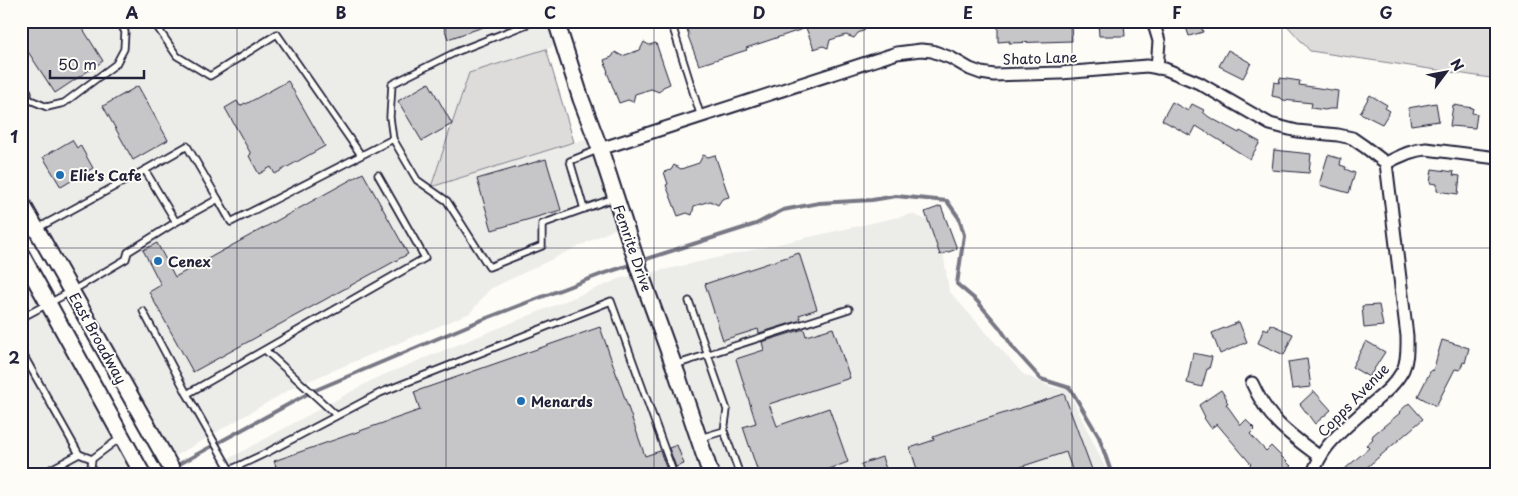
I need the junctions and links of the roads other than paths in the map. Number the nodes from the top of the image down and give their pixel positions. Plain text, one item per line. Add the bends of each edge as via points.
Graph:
1 (119, 21) edge
2 (153, 21) edge
3 (535, 21) edge
4 (1153, 21) edge
5 (558, 22) edge
6 (673, 28) dead end
7 (1157, 68) junction
8 (21, 82) edge
9 (28, 100) junction
10 (21, 104) edge
11 (701, 117) junction
12 (393, 139) junction
13 (600, 149) junction
14 (361, 155) junction
15 (1497, 158) edge
16 (1386, 163) junction
17 (145, 170) junction
18 (378, 175) dead end
19 (616, 198) junction
20 (218, 199) junction
21 (21, 202) edge
22 (584, 209) junction
23 (176, 222) junction
24 (36, 229) junction
25 (21, 254) edge
26 (72, 291) junction
27 (689, 301) dead end
28 (49, 303) junction
29 (849, 309) dead end
30 (143, 311) dead end
31 (21, 318) edge
32 (266, 350) junction
33 (708, 355) junction
34 (21, 358) edge
35 (674, 366) junction
36 (1252, 382) dead end
37 (187, 394) junction
38 (336, 415) junction
39 (724, 430) junction
40 (122, 437) junction
41 (699, 439) junction
42 (79, 454) junction
43 (1320, 457) junction
44 (92, 459) junction
45 (232, 472) edge
46 (40, 475) edge
47 (90, 475) edge
48 (143, 475) edge
49 (175, 475) edge
50 (674, 475) edge
51 (711, 475) edge
52 (740, 475) edge
53 (1312, 475) edge

1 - 9 lane via 125,32 124,49 116,64 64,103 47,107
2 - 14 lane via 178,56 210,76 277,34
3 - 12 lane via 456,52 392,84 390,117
4 - 7 street via 1159,41
5 - 13 street, Femrite Drive
6 - 11 lane
7 - 11 street, Shato Lane via 994,75 970,69 940,53 910,51
7 - 16 street, Shato Lane via 1174,71 1199,83 1270,124 1352,138
8 - 9 lane via 28,92
9 - 10 lane
11 - 13 street, Shato Lane
12 - 14 lane
12 - 22 lane via 417,180 447,202 489,267 542,246 542,224
13 - 19 street, Femrite Drive
13 - 22 lane via 570,161
14 - 20 lane via 231,222
15 - 16 street via 1426,149 1408,152
16 - 43 street, Copps Avenue via 1408,336 1406,361 1394,383
17 - 20 lane via 187,146
17 - 23 lane
17 - 24 lane
18 - 32 lane via 425,258
19 - 22 lane
19 - 35 street, Femrite Drive
20 - 23 lane
21 - 24 street, East Broadway
23 - 26 lane via 128,252 126,259
24 - 26 street, East Broadway
25 - 28 street, East Broadway
26 - 28 lane
26 - 49 street, East Broadway
27 - 33 lane
28 - 31 lane
28 - 40 street, East Broadway
29 - 33 lane
30 - 37 lane
32 - 37 lane
32 - 38 lane
33 - 35 lane
33 - 39 lane via 727,410
34 - 42 lane via 24,356
35 - 41 street, Femrite Drive
36 - 43 street via 1262,403 1285,431
37 - 45 lane
38 - 45 lane
38 - 50 lane via 380,393 611,300
39 - 41 lane
39 - 52 lane
40 - 44 lane
40 - 48 street, East Broadway
41 - 51 street, Femrite Drive
42 - 44 lane
42 - 46 lane
43 - 53 street, Copps Avenue
44 - 47 lane

